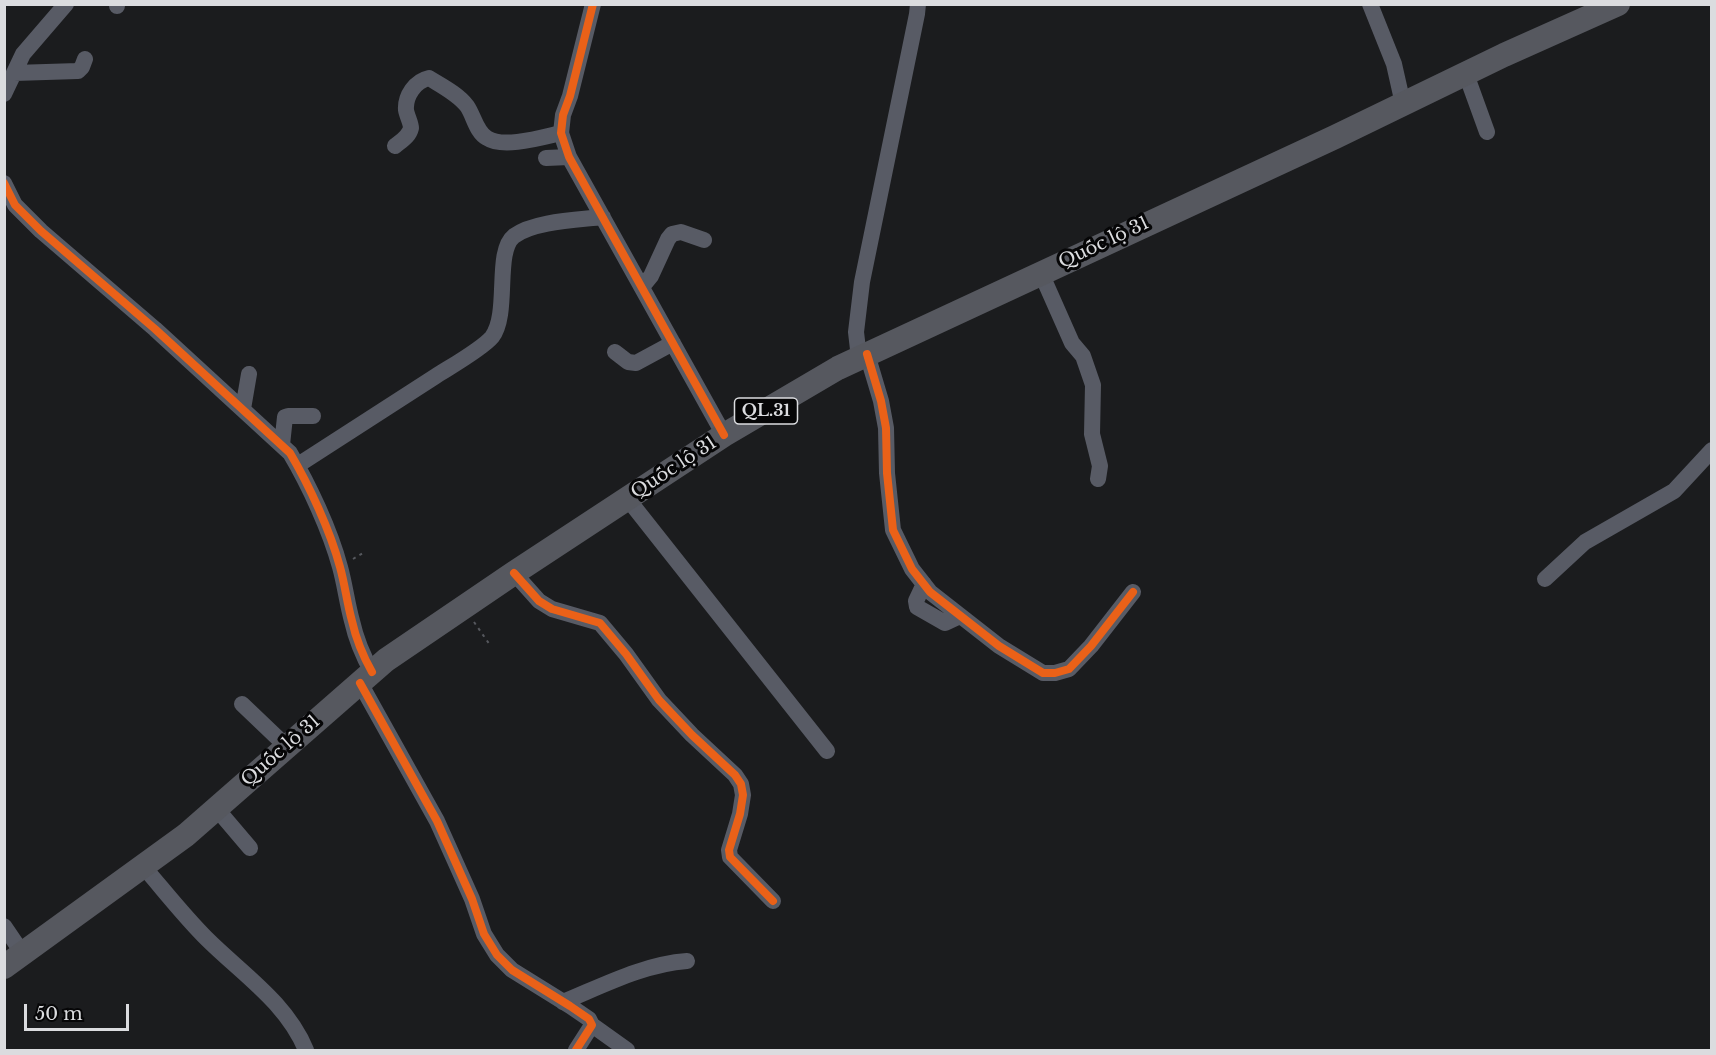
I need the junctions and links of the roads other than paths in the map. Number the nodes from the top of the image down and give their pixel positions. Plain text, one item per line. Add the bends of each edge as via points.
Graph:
1 (593, 4) edge
2 (918, 4) edge
3 (1370, 4) edge
4 (1618, 4) edge
5 (62, 6) edge
6 (85, 59) dead end
7 (14, 73) junction
8 (1466, 74) junction
9 (4, 94) edge
10 (1403, 104) junction
11 (1487, 132) dead end
12 (561, 133) junction
13 (395, 146) dead end
14 (569, 157) junction
15 (546, 159) dead end
16 (4, 183) edge
17 (603, 217) junction
18 (704, 240) dead end
19 (1041, 273) junction
20 (642, 287) junction
21 (673, 343) junction
22 (615, 352) dead end
23 (863, 356) junction
24 (249, 374) dead end
25 (243, 409) junction
26 (313, 416) dead end
27 (724, 435) junction
28 (282, 444) junction
29 (1712, 450) edge
30 (298, 465) junction
31 (1098, 479) dead end
32 (627, 498) junction
33 (514, 573) junction
34 (1545, 579) dead end
35 (1133, 592) dead end
36 (366, 678) junction
37 (242, 704) dead end
38 (286, 746) junction
39 (827, 751) dead end
40 (216, 808) junction
41 (250, 848) dead end
42 (142, 865) junction
43 (773, 901) dead end
44 (4, 927) edge
45 (14, 960) edge
46 (687, 961) dead end
47 (563, 1002) junction
48 (592, 1025) junction
49 (306, 1050) edge
50 (576, 1050) edge
51 (627, 1050) edge

1 - 12 street
2 - 23 street via 862,282 856,332
3 - 10 street via 1394,64
4 - 8 highway, Quốc lộ 31 / QL.31
5 - 7 street via 23,54
6 - 7 street via 78,70
7 - 9 street
8 - 10 highway, Quốc lộ 31 / QL.31
8 - 11 street
10 - 19 highway, Quốc lộ 31 / QL.31
12 - 13 street via 515,142 486,138 466,105 429,78 416,84 407,99 411,127
12 - 14 street
14 - 15 street
14 - 17 street
16 - 25 street via 15,205 41,231
17 - 20 street
17 - 30 street via 530,228 514,236 507,244 497,328 491,338
18 - 20 street via 681,232 672,234
19 - 23 highway, Quốc lộ 31 / QL.31
19 - 31 street via 1072,343 1083,356 1093,385 1092,434 1099,457
20 - 21 street
21 - 22 street via 636,363
21 - 27 street
23 - 27 highway, Quốc lộ 31 / QL.31
23 - 35 street via 881,401 886,428 893,530 912,569 930,592 999,646 1043,673 1055,674 1070,669
24 - 25 street
25 - 28 street
26 - 28 street via 285,417
27 - 32 highway, Quốc lộ 31 / QL.31
28 - 30 street
29 - 34 street via 1674,491 1585,542
30 - 36 street via 340,566
32 - 33 highway, Quốc lộ 31 / QL.31
32 - 39 street
33 - 36 highway, Quốc lộ 31 / QL.31 via 386,660
33 - 43 street via 539,601 552,609 600,622 659,700 735,775 743,795 730,857
36 - 38 highway, Quốc lộ 31 / QL.31
36 - 47 street via 437,821 484,934 512,970
37 - 38 street
38 - 40 highway, Quốc lộ 31 / QL.31
40 - 41 street
40 - 42 highway, Quốc lộ 31 / QL.31
42 - 45 highway, Quốc lộ 31 / QL.31
42 - 49 street via 205,937 277,1003
44 - 45 street
46 - 47 street via 638,972
47 - 48 street
48 - 50 street
48 - 51 street

